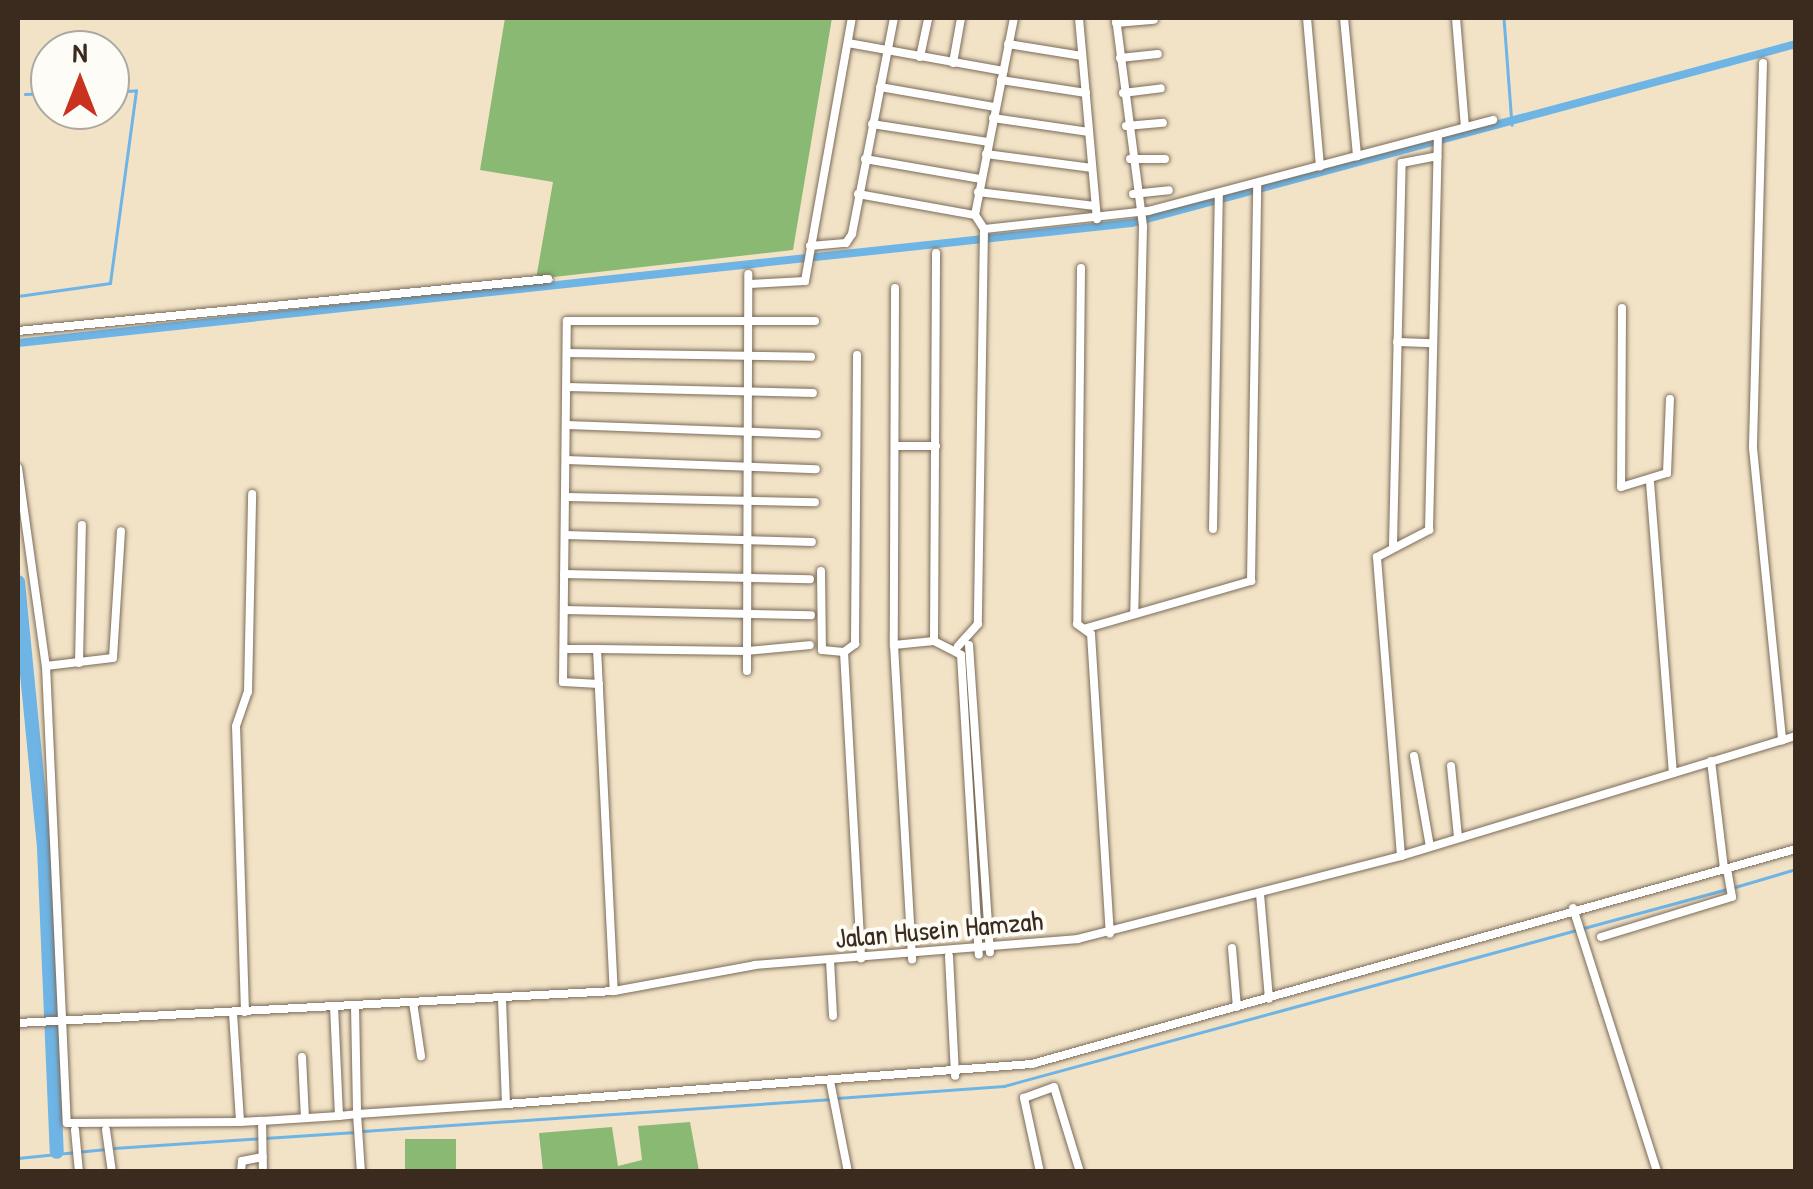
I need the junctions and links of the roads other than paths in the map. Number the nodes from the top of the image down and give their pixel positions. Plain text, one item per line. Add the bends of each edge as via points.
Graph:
1 (852, 18) edge
2 (894, 18) edge
3 (928, 18) edge
4 (960, 18) edge
5 (1014, 18) edge
6 (1079, 18) edge
7 (1307, 18) edge
8 (1344, 18) edge
9 (1456, 18) edge
10 (1116, 20) edge
11 (1154, 20) dead end
12 (848, 43) junction
13 (1008, 44) junction
14 (887, 52) junction
15 (1158, 54) dead end
16 (1082, 56) junction
17 (920, 57) junction
18 (1120, 58) junction
19 (953, 63) junction
20 (1763, 63) dead end
21 (1002, 76) junction
22 (880, 87) junction
23 (1161, 88) dead end
24 (1123, 92) junction
25 (1086, 93) junction
26 (996, 107) junction
27 (993, 118) junction
28 (1493, 120) dead end
29 (1163, 123) dead end
30 (872, 124) junction
31 (1126, 126) junction
32 (1466, 127) junction
33 (1089, 132) junction
34 (1438, 137) junction
35 (988, 142) junction
36 (986, 154) junction
37 (1437, 154) junction
38 (1357, 156) junction
39 (865, 159) junction
40 (1165, 159) dead end
41 (1130, 160) junction
42 (1320, 166) junction
43 (1092, 168) junction
44 (981, 179) junction
45 (1257, 184) junction
46 (1168, 190) dead end
47 (978, 192) junction
48 (858, 194) junction
49 (1133, 194) junction
50 (1218, 194) junction
51 (1096, 206) junction
52 (1139, 213) junction
53 (975, 214) junction
54 (1097, 219) junction
55 (984, 230) junction
56 (809, 253) junction
57 (936, 253) dead end
58 (1081, 268) dead end
59 (548, 278) dead end
60 (895, 288) dead end
61 (1622, 308) dead end
62 (748, 320) junction
63 (814, 322) dead end
64 (18, 331) edge
65 (1397, 342) junction
66 (1433, 343) junction
67 (567, 353) junction
68 (857, 355) dead end
69 (812, 357) dead end
70 (748, 358) junction
71 (566, 387) junction
72 (748, 393) junction
73 (813, 393) dead end
74 (1670, 399) dead end
75 (567, 425) junction
76 (748, 430) junction
77 (817, 434) dead end
78 (896, 446) junction
79 (936, 446) junction
80 (566, 460) junction
81 (748, 466) junction
82 (18, 468) edge
83 (816, 469) dead end
84 (1650, 482) junction
85 (252, 494) dead end
86 (566, 498) junction
87 (816, 502) dead end
88 (748, 503) junction
89 (82, 525) dead end
90 (1214, 529) dead end
91 (121, 531) dead end
92 (565, 534) junction
93 (748, 540) junction
94 (812, 542) dead end
95 (1393, 546) junction
96 (821, 571) dead end
97 (564, 574) junction
98 (748, 578) junction
99 (810, 579) dead end
100 (564, 610) junction
101 (748, 614) junction
102 (1134, 614) junction
103 (812, 615) dead end
104 (1088, 628) junction
105 (934, 641) junction
106 (810, 644) dead end
107 (894, 645) junction
108 (969, 645) dead end
109 (958, 646) junction
110 (564, 649) junction
111 (597, 649) junction
112 (747, 651) junction
113 (844, 652) junction
114 (79, 663) junction
115 (46, 666) junction
116 (967, 669) junction
117 (746, 670) dead end
118 (600, 684) junction
119 (1796, 736) edge
120 (1782, 740) junction
121 (1414, 756) dead end
122 (1711, 761) junction
123 (1450, 766) dead end
124 (1673, 773) junction
125 (1458, 838) junction
126 (1430, 847) junction
127 (1796, 849) edge
128 (1401, 856) junction
129 (984, 862) junction
130 (973, 863) junction
131 (1727, 870) junction
132 (1260, 894) junction
133 (1574, 912) junction
134 (1110, 932) junction
135 (1601, 937) dead end
136 (1232, 948) dead end
137 (990, 952) junction
138 (979, 954) junction
139 (949, 956) junction
140 (860, 959) junction
141 (912, 959) junction
142 (830, 960) junction
143 (614, 991) junction
144 (502, 998) junction
145 (1269, 999) junction
146 (413, 1002) junction
147 (334, 1006) junction
148 (355, 1006) junction
149 (1237, 1007) junction
150 (233, 1012) junction
151 (245, 1012) junction
152 (834, 1016) dead end
153 (59, 1022) junction
154 (18, 1023) edge
155 (421, 1056) dead end
156 (302, 1057) dead end
157 (1032, 1067) junction
158 (954, 1076) junction
159 (831, 1084) junction
160 (1035, 1087) junction
161 (356, 1097) junction
162 (340, 1098) junction
163 (506, 1104) junction
164 (340, 1116) junction
165 (357, 1116) junction
166 (305, 1118) junction
167 (240, 1122) junction
168 (262, 1124) junction
169 (106, 1132) junction
170 (75, 1133) junction
171 (263, 1157) junction
172 (79, 1172) edge
173 (112, 1172) edge
174 (241, 1172) edge
175 (263, 1172) edge
176 (361, 1172) edge
177 (848, 1172) edge
178 (1040, 1172) edge
179 (1080, 1172) edge
180 (1656, 1172) edge

1 - 12 street
2 - 14 street
3 - 17 street
4 - 19 street
5 - 13 street
6 - 16 street
7 - 42 street
8 - 38 street
9 - 32 street
10 - 11 street
10 - 18 street
12 - 14 street
12 - 56 street
13 - 16 street
13 - 21 street
14 - 17 street
14 - 22 street
15 - 18 street
16 - 25 street
17 - 19 street
18 - 24 street
19 - 21 street
20 - 120 street via 1754,462
21 - 25 street
21 - 26 street
22 - 26 street
22 - 30 street
23 - 24 street
24 - 31 street
25 - 33 street
26 - 27 street
27 - 33 street
27 - 35 street
28 - 32 street
29 - 31 street
30 - 35 street
30 - 39 street
31 - 41 street
32 - 34 street
33 - 43 street
34 - 37 street
34 - 38 street
35 - 36 street
36 - 43 street
36 - 44 street
37 - 65 street via 1402,162
37 - 66 street
38 - 42 street
39 - 44 street
39 - 48 street
40 - 41 street
41 - 49 street
42 - 45 street
43 - 51 street
44 - 47 street
45 - 50 street
45 - 102 street via 1262,196 1253,577
46 - 49 street
47 - 51 street
47 - 53 street
48 - 53 street
48 - 56 street via 846,243
49 - 52 street
50 - 52 street
50 - 90 street
51 - 54 street
52 - 54 street
52 - 102 street
53 - 55 street
54 - 55 street
55 - 109 street via 978,624
56 - 62 street via 799,283 748,279
57 - 79 street
58 - 104 street via 1077,624
59 - 64 street
60 - 78 street
61 - 84 street via 1619,482
62 - 63 street
62 - 67 street via 574,315
62 - 70 street
65 - 66 street
65 - 95 street
66 - 95 street via 1429,530
67 - 70 street
67 - 71 street
68 - 113 street via 855,644
69 - 70 street
70 - 72 street
71 - 72 street
71 - 75 street
72 - 73 street
72 - 76 street
74 - 84 street via 1667,474
75 - 76 street
75 - 80 street
76 - 77 street
76 - 81 street
78 - 79 street
78 - 107 street
79 - 105 street
80 - 81 street
80 - 86 street
81 - 83 street
81 - 88 street
82 - 115 street
84 - 124 street
85 - 151 street via 248,692 236,726
86 - 88 street
86 - 92 street
87 - 88 street
88 - 93 street
89 - 114 street
91 - 114 street via 113,658
92 - 93 street
92 - 97 street
93 - 94 street
93 - 98 street
95 - 128 street via 1377,558 1377,586
96 - 113 street via 822,650
97 - 98 street
97 - 100 street
98 - 99 street
98 - 101 street
100 - 101 street
100 - 110 street
101 - 103 street
101 - 112 street
102 - 104 street
104 - 134 street
105 - 107 street
105 - 109 street
106 - 112 street
107 - 141 street
108 - 116 street
109 - 116 street
110 - 111 street
110 - 118 street via 565,685
111 - 112 street
111 - 118 street
112 - 117 street
113 - 140 street
114 - 115 street
115 - 153 street
116 - 129 street
116 - 130 street
118 - 143 street
119 - 120 street, Jalan Husein Hamzah
120 - 122 street, Jalan Husein Hamzah
121 - 126 street
122 - 124 street, Jalan Husein Hamzah
122 - 131 street
123 - 125 street
124 - 125 street, Jalan Husein Hamzah
125 - 126 street, Jalan Husein Hamzah
126 - 128 street, Jalan Husein Hamzah
127 - 131 street
128 - 132 street, Jalan Husein Hamzah
129 - 130 street
129 - 137 street
130 - 138 street
131 - 133 street
131 - 135 street via 1734,891
132 - 134 street, Jalan Husein Hamzah
132 - 145 street
133 - 145 street
133 - 180 street via 1581,939 1590,940
134 - 137 street, Jalan Husein Hamzah
136 - 149 street
137 - 138 street, Jalan Husein Hamzah
138 - 139 street, Jalan Husein Hamzah
139 - 141 street, Jalan Husein Hamzah
139 - 158 street
140 - 141 street, Jalan Husein Hamzah
140 - 142 street, Jalan Husein Hamzah
142 - 143 street, Jalan Husein Hamzah
142 - 152 street
143 - 144 street, Jalan Husein Hamzah
144 - 146 street, Jalan Husein Hamzah
144 - 163 street
145 - 149 street
146 - 148 street, Jalan Husein Hamzah
146 - 155 street
147 - 148 street, Jalan Husein Hamzah
147 - 151 street, Jalan Husein Hamzah
147 - 162 street
148 - 161 street
149 - 157 street
150 - 151 street, Jalan Husein Hamzah
150 - 153 street, Jalan Husein Hamzah
150 - 167 street
153 - 154 street, Jalan Husein Hamzah
153 - 170 street via 59,1063
156 - 166 street
157 - 158 street
157 - 160 street
158 - 159 street
159 - 163 street
159 - 177 street
160 - 178 street via 1024,1105
160 - 179 street via 1062,1092
161 - 162 street
161 - 165 street
162 - 164 street
163 - 165 street
164 - 165 street
164 - 166 street
165 - 176 street
166 - 168 street
167 - 168 street
167 - 169 street
168 - 171 street
169 - 170 street
169 - 173 street
170 - 172 street
171 - 174 street via 242,1161
171 - 175 street

